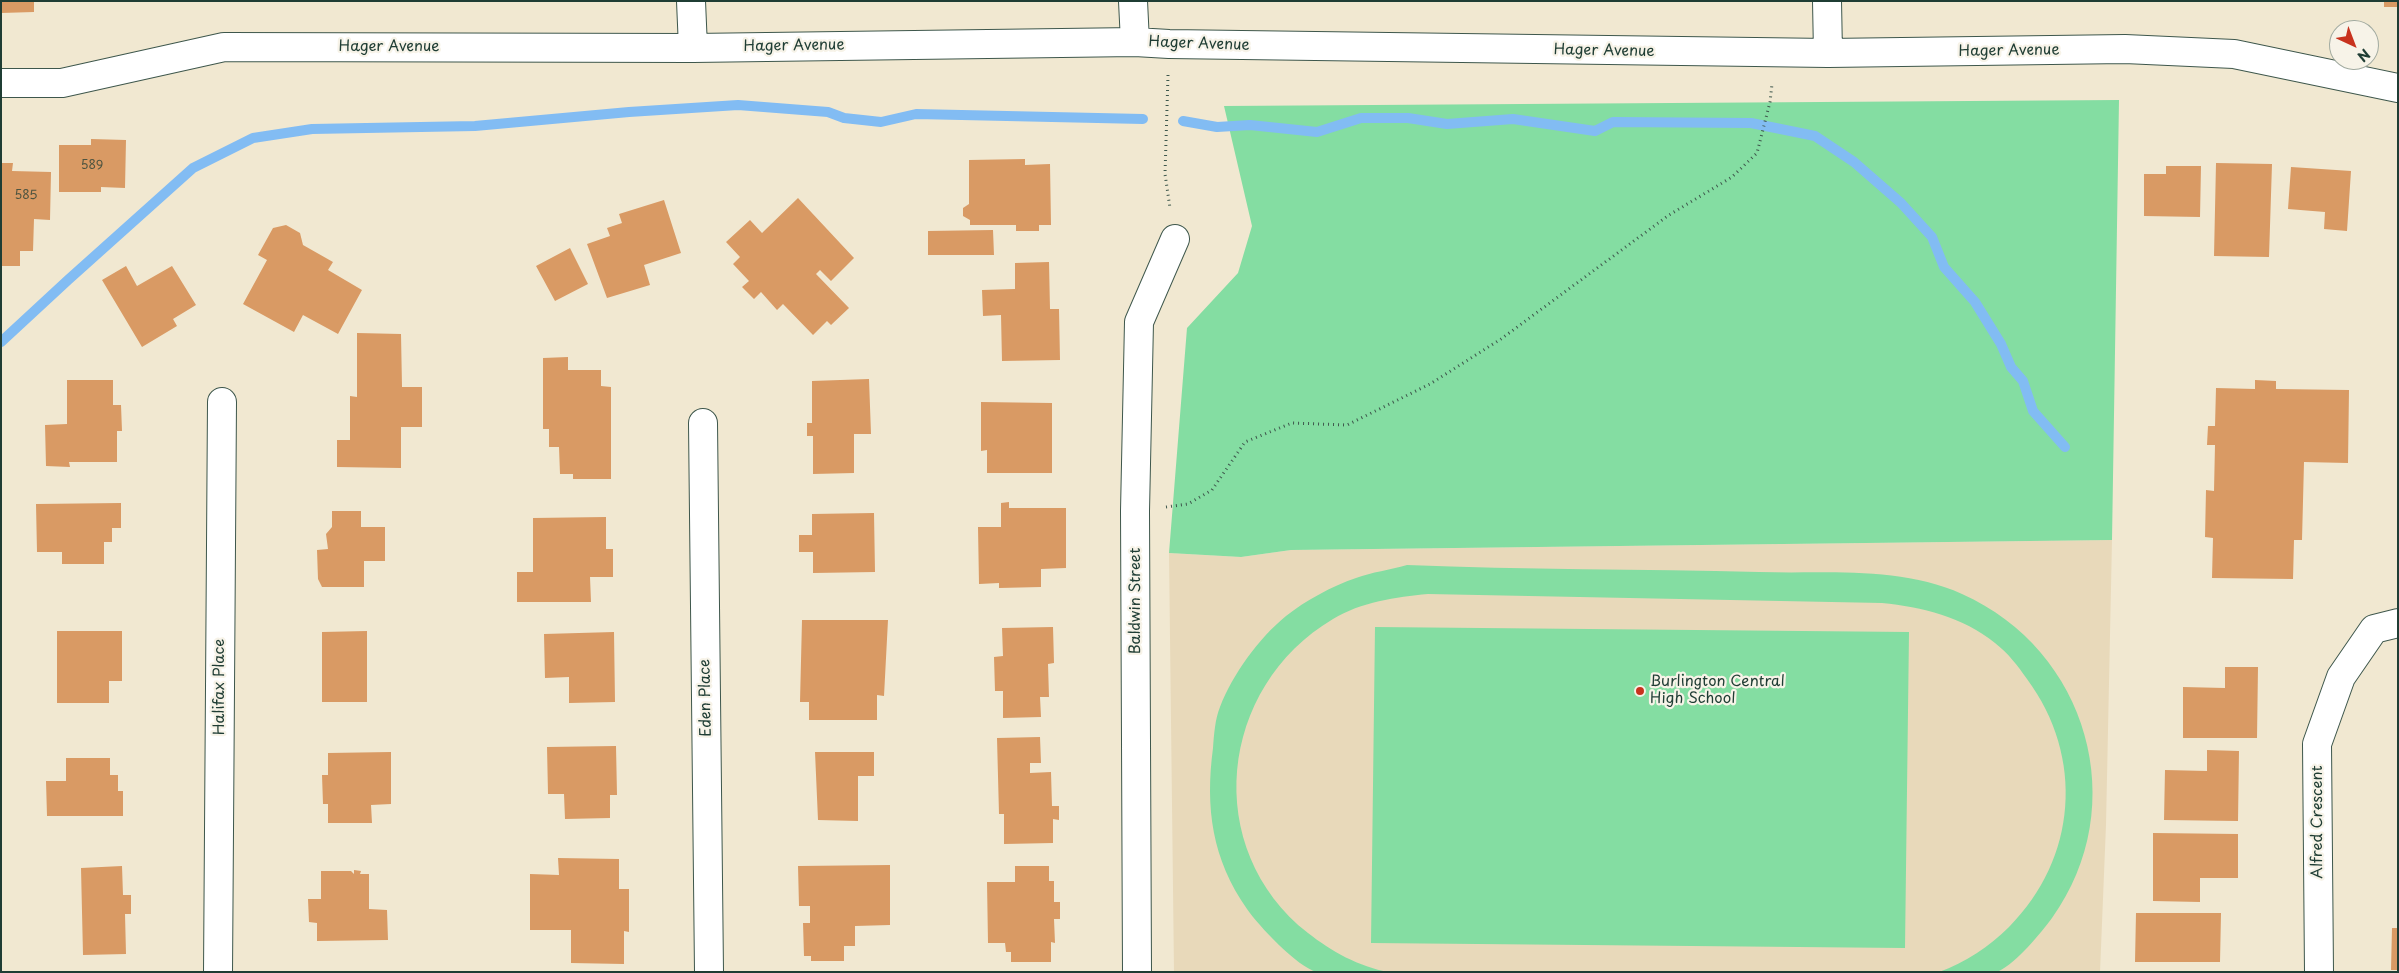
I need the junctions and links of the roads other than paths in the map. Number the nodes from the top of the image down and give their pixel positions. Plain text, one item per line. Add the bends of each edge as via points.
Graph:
1 (691, 1) edge
2 (1133, 1) edge
3 (1827, 1) edge
4 (1135, 42) junction
5 (693, 48) junction
6 (1828, 54) junction
7 (1, 83) edge
8 (2398, 88) edge
9 (1175, 238) road end
10 (222, 402) dead end
11 (703, 424) dead end
12 (2398, 623) edge
13 (218, 972) edge
14 (709, 972) edge
15 (1137, 972) edge
16 (2319, 972) edge

1 - 5 street
2 - 4 street
3 - 6 street
4 - 5 street, Hager Avenue
4 - 6 street, Hager Avenue
5 - 7 street, Hager Avenue via 224,47 62,83
6 - 8 street, Hager Avenue via 2125,49 2234,54
9 - 15 street, Baldwin Street via 1139,322 1135,511
10 - 13 street, Halifax Place
11 - 14 street, Eden Place
12 - 16 street, Alfred Crescent via 2374,630 2341,677 2317,744

